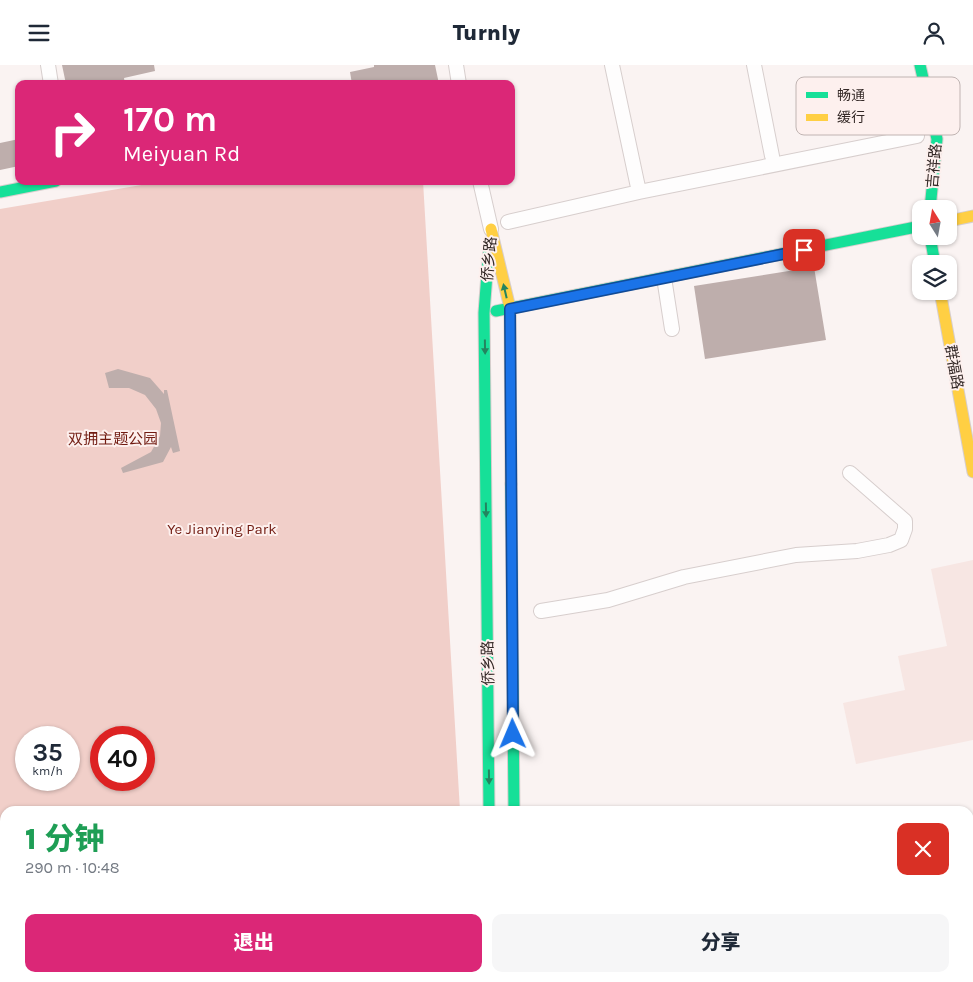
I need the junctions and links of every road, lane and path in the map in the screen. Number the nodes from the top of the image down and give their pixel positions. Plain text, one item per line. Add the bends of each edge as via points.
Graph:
1 (48, 65) edge
2 (456, 65) edge
3 (612, 65) edge
4 (754, 65) edge
5 (50, 80) edge
6 (459, 80) edge
7 (936, 135) edge
8 (917, 136) dead end
9 (772, 155) dead end
10 (36, 185) edge
11 (481, 185) edge
12 (0, 192) edge
13 (639, 192) junction
14 (931, 200) edge
15 (973, 216) edge
16 (958, 219) edge
17 (508, 222) dead end
18 (912, 228) edge
19 (491, 229) junction
20 (665, 284) dead end
21 (942, 300) edge
22 (510, 309) junction
23 (484, 313) junction
24 (672, 329) dead end
25 (973, 472) edge
26 (850, 473) dead end
27 (541, 611) dead end
28 (489, 806) edge
29 (514, 806) edge

1 - 5 street
2 - 6 street
3 - 13 street
4 - 9 street
7 - 14 street, 吉祥路
8 - 13 street
10 - 12 street
11 - 19 street
13 - 17 street
15 - 16 street
18 - 22 street
22 -> 19 street, 侨乡路
19 - 23 street, 侨乡路
20 - 24 street
21 - 25 street, 群福路
22 - 23 street
22 - 29 street, 侨乡路
23 -> 28 street, 侨乡路
26 - 27 street via 905,521 901,540 857,551 796,555 693,575 608,600

